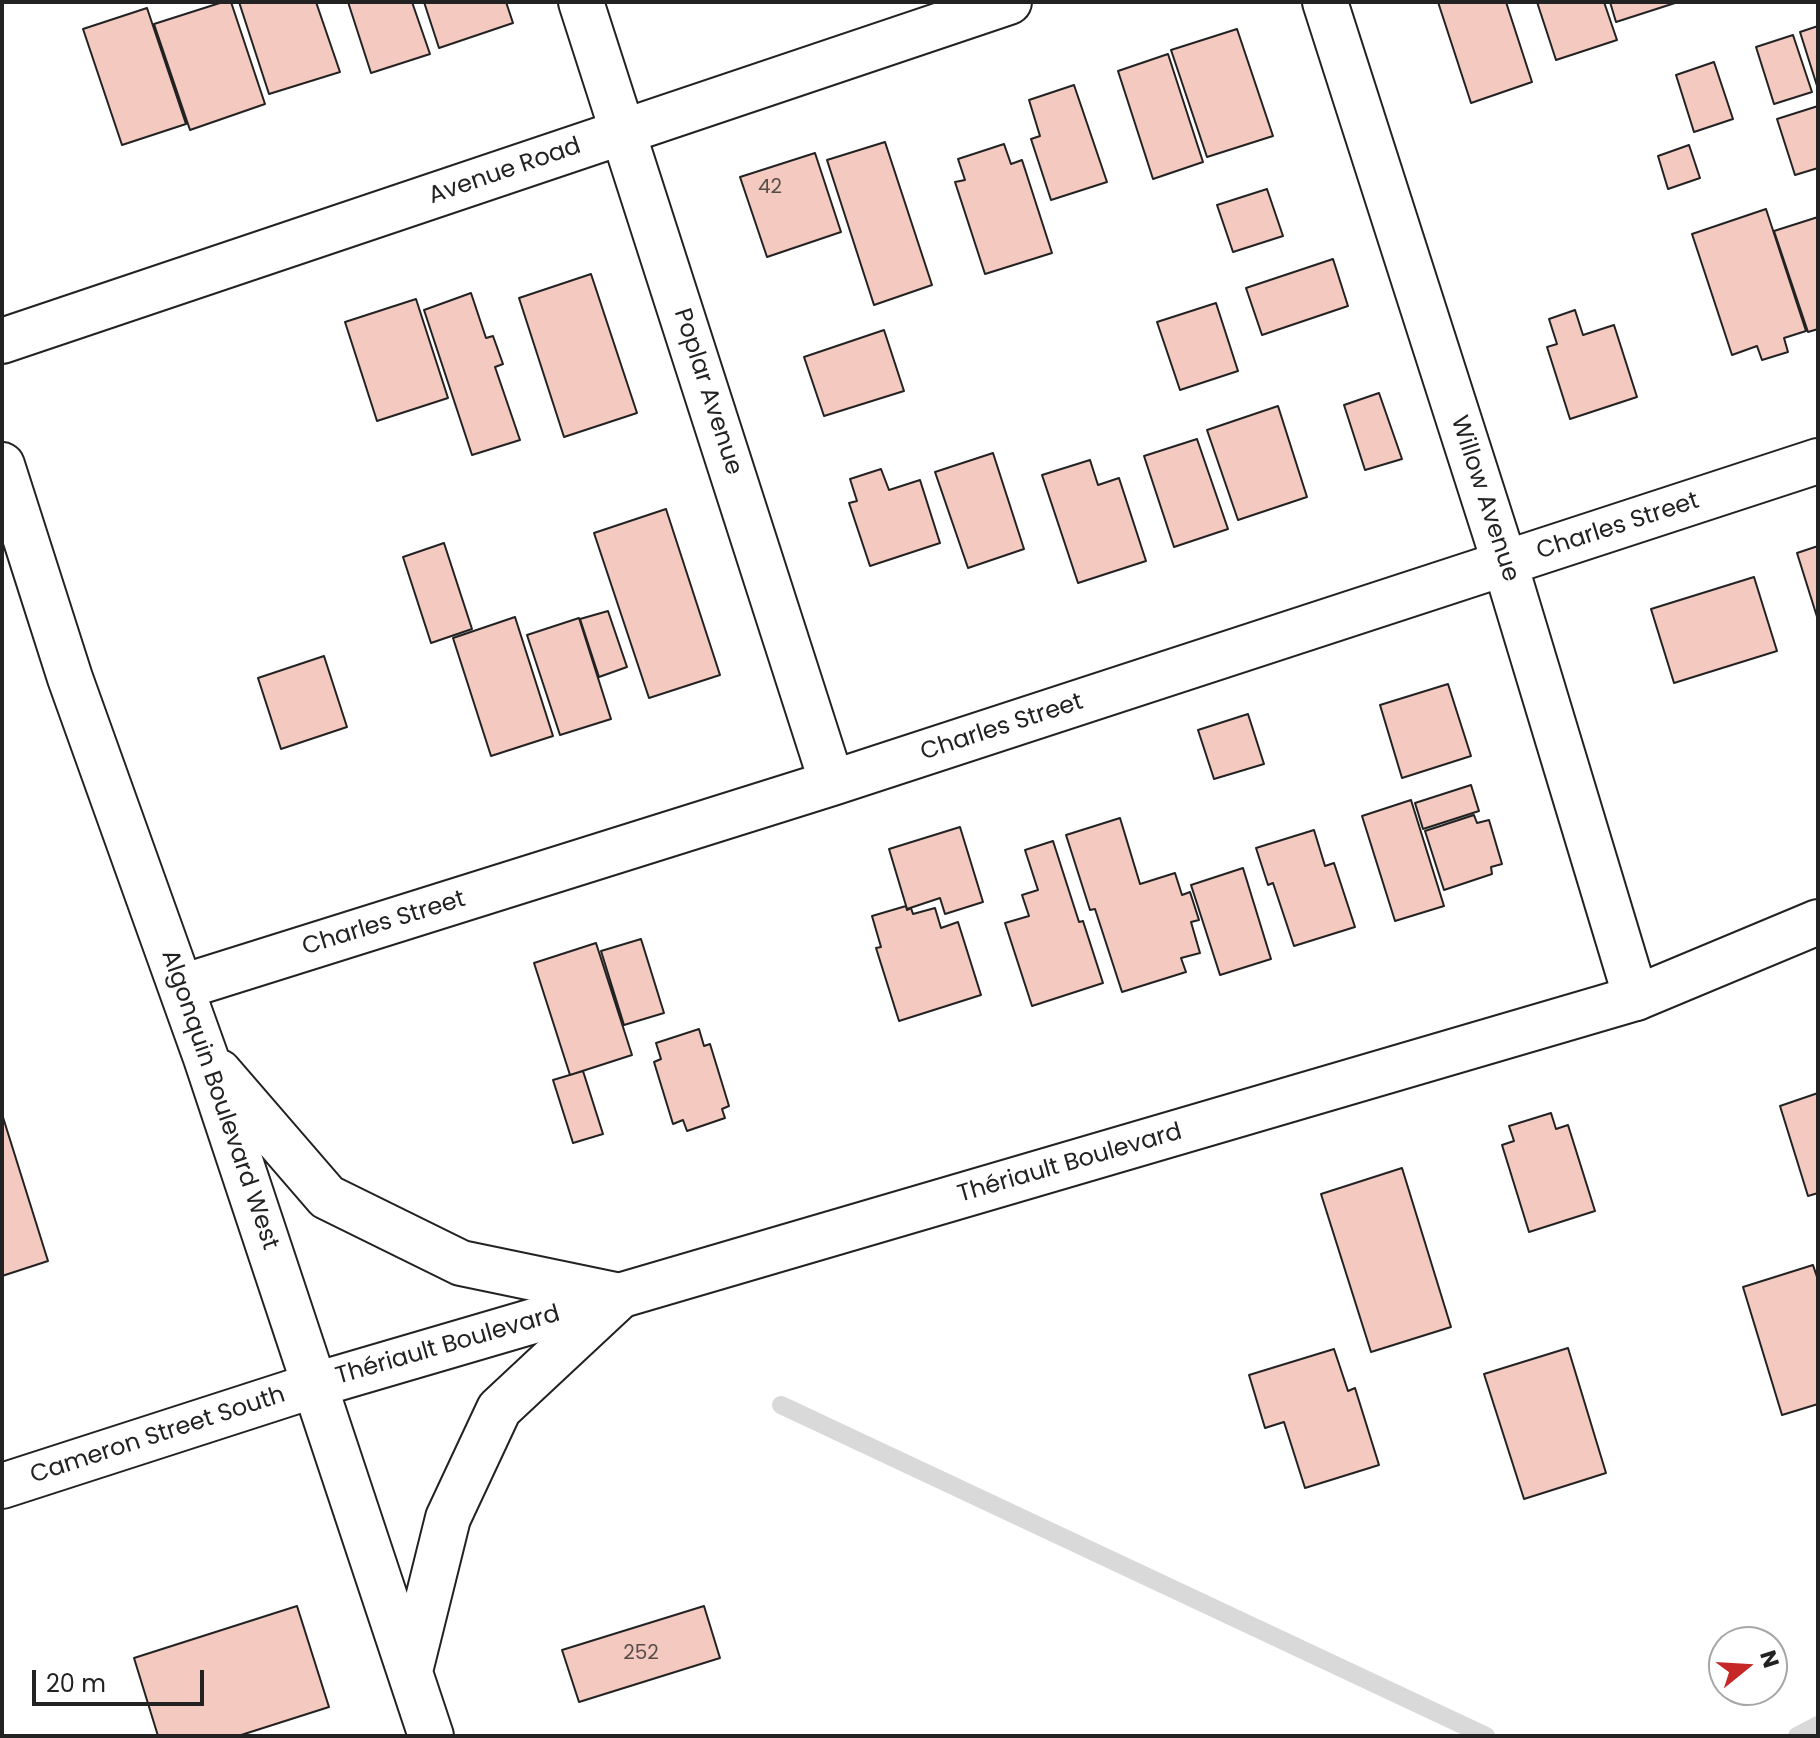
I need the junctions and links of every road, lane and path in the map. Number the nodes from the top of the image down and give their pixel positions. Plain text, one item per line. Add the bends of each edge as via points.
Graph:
1 (581, 2) edge
2 (1009, 2) edge
3 (1325, 2) edge
4 (624, 132) junction
5 (2, 341) edge
6 (1818, 461) edge
7 (2, 465) edge
8 (1505, 564) junction
9 (832, 783) junction
10 (1818, 922) edge
11 (182, 987) junction
12 (1636, 998) junction
13 (206, 1058) junction
14 (620, 1296) junction
15 (315, 1385) junction
16 (2, 1486) edge
17 (410, 1671) junction
18 (431, 1736) edge

1 - 4 street, Poplar Avenue
2 - 4 street, Avenue Road
3 - 8 street, Willow Avenue
4 - 5 street, Avenue Road
4 - 9 street, Poplar Avenue
6 - 8 street, Charles Street
7 - 11 street, Algonquin Boulevard West via 70,678
8 - 9 street, Charles Street
8 - 12 street, Willow Avenue
9 - 11 street, Charles Street
10 - 12 street, Thériault Boulevard
11 - 13 street, Algonquin Boulevard West
12 - 14 street, Thériault Boulevard
13 - 14 street via 327,1197 461,1263
13 - 15 street, Algonquin Boulevard West
14 - 15 street, Thériault Boulevard
14 - 17 street via 499,1409 448,1518
15 - 16 street, Cameron Street South
15 - 17 street, Algonquin Boulevard West
17 - 18 street, Algonquin Boulevard West

